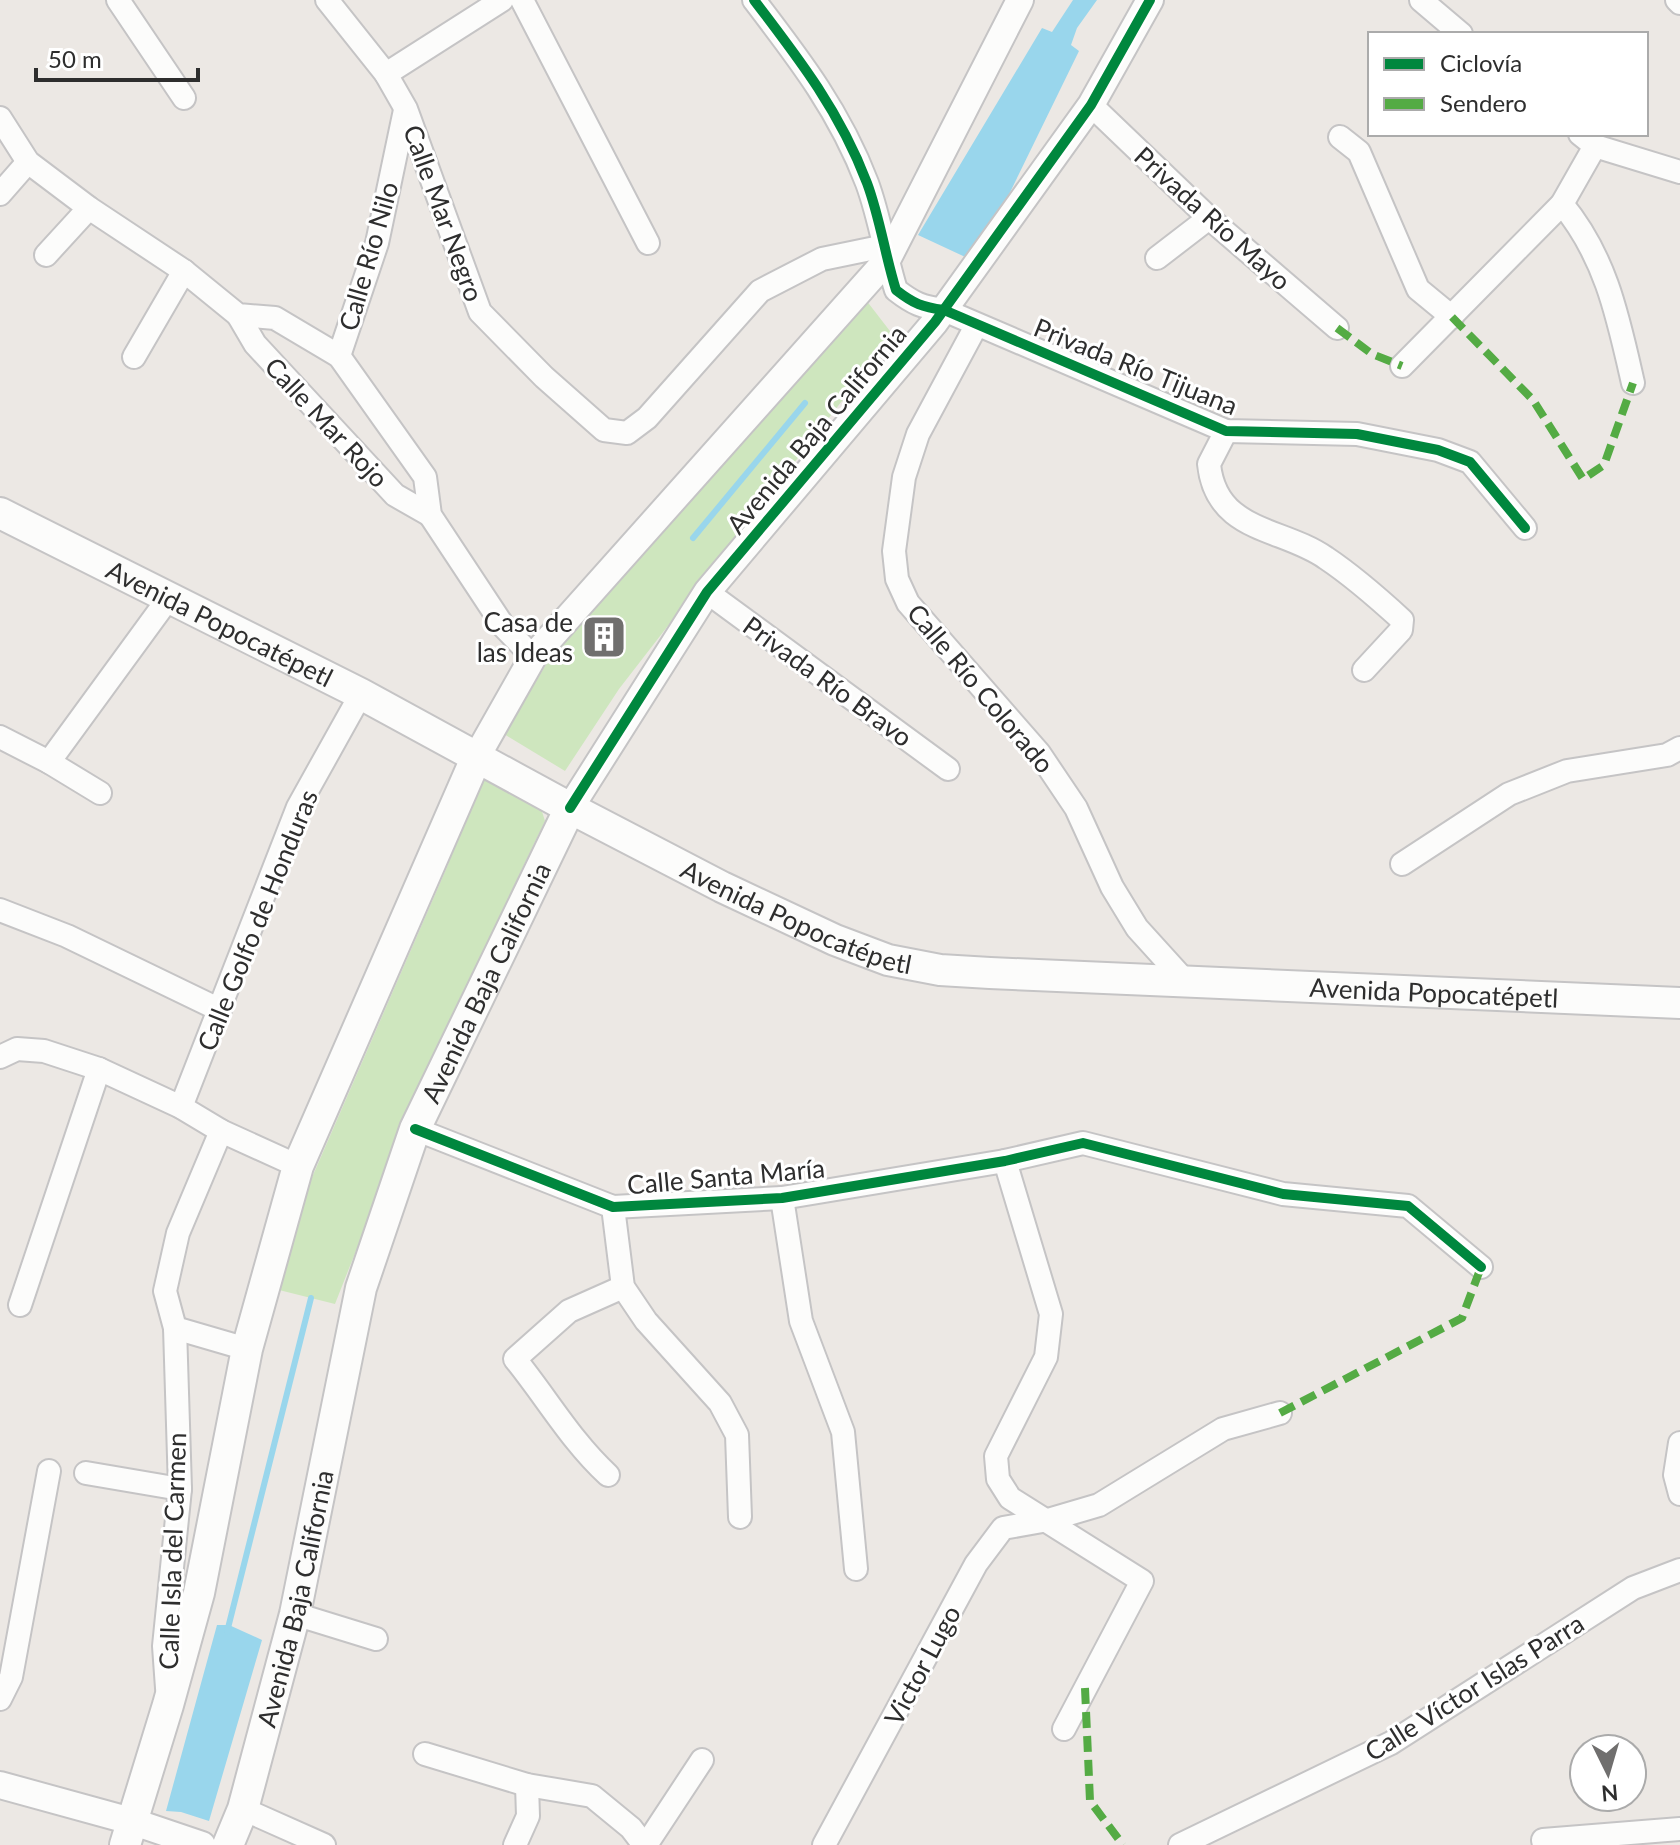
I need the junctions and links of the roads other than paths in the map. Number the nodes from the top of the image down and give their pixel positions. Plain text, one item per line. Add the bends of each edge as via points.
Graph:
1 (118, 0) edge
2 (327, 0) edge
3 (502, 0) edge
4 (522, 0) edge
5 (754, 0) edge
6 (1020, 0) edge
7 (1150, 0) edge
8 (1421, 0) edge
9 (1459, 32) edge
10 (386, 74) junction
11 (184, 98) dead end
12 (1091, 105) junction
13 (406, 109) junction
14 (0, 118) edge
15 (1340, 137) dead end
16 (1587, 140) edge
17 (28, 162) junction
18 (1680, 172) edge
19 (0, 194) edge
20 (1562, 204) junction
21 (89, 208) junction
22 (1209, 218) junction
23 (648, 243) dead end
24 (886, 253) junction
25 (46, 255) dead end
26 (1157, 258) dead end
27 (184, 271) junction
28 (944, 310) junction
29 (238, 315) junction
30 (1452, 317) junction
31 (976, 326) junction
32 (1337, 328) dead end
33 (339, 356) junction
34 (134, 357) dead end
35 (1402, 366) dead end
36 (1633, 383) dead end
37 (1226, 431) junction
38 (0, 513) edge
39 (430, 515) junction
40 (1525, 528) dead end
41 (707, 592) junction
42 (168, 599) junction
43 (533, 657) junction
44 (1364, 670) dead end
45 (361, 694) junction
46 (0, 737) edge
47 (1680, 748) edge
48 (477, 756) junction
49 (49, 762) junction
50 (948, 769) dead end
51 (100, 793) dead end
52 (570, 808) junction
53 (1402, 864) dead end
54 (0, 910) edge
55 (1186, 982) junction
56 (1680, 1003) edge
57 (220, 1010) junction
58 (0, 1057) edge
59 (99, 1069) junction
60 (181, 1107) junction
61 (415, 1129) junction
62 (221, 1131) junction
63 (1005, 1161) junction
64 (298, 1166) junction
65 (782, 1198) junction
66 (613, 1207) junction
67 (1481, 1267) dead end
68 (623, 1287) junction
69 (20, 1305) dead end
70 (175, 1328) junction
71 (247, 1349) junction
72 (1280, 1413) dead end
73 (1680, 1443) edge
74 (49, 1471) dead end
75 (86, 1473) dead end
76 (608, 1475) dead end
77 (180, 1489) junction
78 (1680, 1494) edge
79 (740, 1517) dead end
80 (1048, 1520) junction
81 (856, 1569) dead end
82 (1680, 1570) edge
83 (295, 1614) junction
84 (376, 1639) dead end
85 (0, 1699) edge
86 (168, 1705) junction
87 (1064, 1729) dead end
88 (425, 1754) dead end
89 (702, 1760) dead end
90 (0, 1785) edge
91 (527, 1785) junction
92 (243, 1809) junction
93 (1680, 1829) edge
94 (128, 1833) edge
95 (202, 1845) edge
96 (228, 1845) edge
97 (324, 1845) edge
98 (515, 1845) edge
99 (645, 1845) edge
100 (824, 1845) edge
101 (1180, 1845) edge
102 (1544, 1845) edge

1 - 11 street
2 - 10 street, Calle Mar Negro
3 - 10 street
4 - 23 street
5 - 24 street, Privada Río Tijuana via 811,74 842,127 867,185
6 - 24 street
7 - 12 street, Avenida Baja California
8 - 9 street
10 - 13 street, Calle Mar Negro
12 - 22 street, Privada Río Mayo
12 - 28 street, Avenida Baja California
13 - 24 street, Calle Mar Negro via 480,312 604,430 627,433 647,418 760,291 822,259
13 - 33 street, Calle Río Nilo via 377,243
14 - 17 street
15 - 30 street via 1359,152 1418,289
16 - 18 street
16 - 20 street
17 - 19 street
17 - 21 street, Calle Mar Rojo
20 - 30 street
20 - 36 street via 1582,228 1613,298
21 - 25 street
21 - 27 street, Calle Mar Rojo
22 - 26 street
22 - 32 street, Privada Río Mayo
24 - 28 street, Privada Río Tijuana via 896,290 921,307
24 - 43 street
27 - 29 street, Calle Mar Rojo
27 - 34 street
28 - 31 street, Privada Río Tijuana
28 - 41 street, Avenida Baja California
29 - 33 street, Calle Mar Rojo via 275,318
29 - 39 street, Calle Mar Rojo via 255,344 395,495
30 - 35 street
31 - 37 street, Privada Río Tijuana
31 - 55 street, Calle Río Colorado via 918,434 904,477 894,551 897,579 908,603 1039,753 1076,808 1137,928
33 - 39 street, Calle Mar Rojo via 425,477
37 - 40 street, Privada Río Tijuana via 1357,434 1438,450 1470,462
37 - 44 street via 1209,464 1217,496 1250,525 1324,556 1402,620 1401,630
38 - 42 main road, Avenida Popocatépetl
39 - 43 street, Calle Mar Rojo via 504,627
41 - 50 street, Privada Río Bravo
41 - 52 street, Avenida Baja California
42 - 45 main road, Avenida Popocatépetl
42 - 49 street
43 - 48 street
45 - 48 main road, Avenida Popocatépetl
45 - 57 street, Calle Golfo de Honduras via 298,807
46 - 49 street
47 - 53 street via 1667,755 1567,771 1509,794
48 - 52 main road, Avenida Popocatépetl
48 - 64 main road
49 - 51 street
52 - 55 main road, Avenida Popocatépetl via 722,887 888,960 952,971
52 - 61 main road, Avenida Baja California
54 - 57 street via 67,936
55 - 56 main road, Avenida Popocatépetl
57 - 60 street, Calle Golfo de Honduras
58 - 59 street via 17,1049 44,1051
59 - 60 street
59 - 69 street
60 - 62 street
61 - 66 street, Calle Santa María
61 - 83 main road, Avenida Baja California via 361,1288
62 - 64 street
62 - 70 street, Calle Isla del Carmen via 178,1233 165,1291
63 - 65 street, Calle Santa María
63 - 67 street, Calle Santa María via 1083,1143 1283,1194 1408,1206
63 - 80 street via 1051,1314 1046,1357 996,1456 998,1479 1010,1498
64 - 71 main road
65 - 66 street, Calle Santa María
65 - 81 street via 801,1321 843,1432
66 - 68 street
68 - 76 street via 569,1311 515,1359 584,1453
68 - 79 street via 646,1321 720,1403 737,1435
70 - 71 street
70 - 77 street, Calle Isla del Carmen
71 - 86 main road via 199,1593
72 - 80 street, Victor Lugo via 1223,1429 1099,1505
73 - 78 street via 1675,1475
74 - 85 street via 11,1677
75 - 77 street
77 - 86 street, Calle Isla del Carmen via 164,1646
80 - 87 street via 1142,1581
80 - 100 street, Victor Lugo via 1003,1528 976,1564
82 - 101 street, Calle Víctor Islas Parra via 1633,1588 1391,1743
83 - 84 street
83 - 92 main road, Avenida Baja California
86 - 94 main road
88 - 91 street
89 - 99 street
90 - 94 street
91 - 98 street via 528,1816
91 - 99 street via 592,1796
92 - 96 main road, Avenida Baja California
92 - 97 street
93 - 102 street via 1543,1840
94 - 95 street

